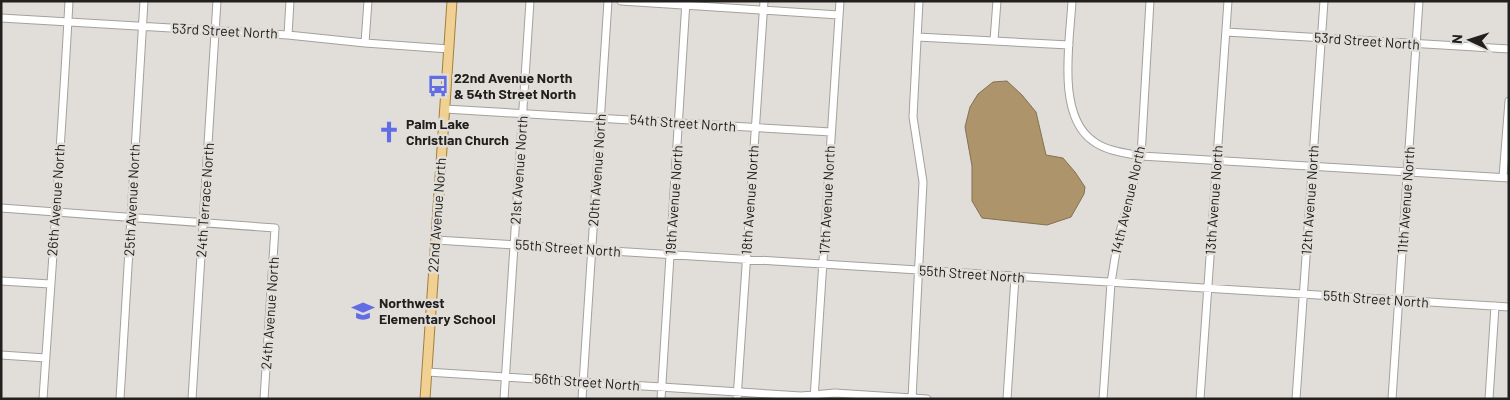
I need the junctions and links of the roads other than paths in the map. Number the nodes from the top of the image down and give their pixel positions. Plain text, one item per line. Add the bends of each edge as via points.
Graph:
1 (69, 1) edge
2 (144, 1) edge
3 (217, 1) edge
4 (290, 1) edge
5 (368, 1) edge
6 (452, 1) edge
7 (530, 1) edge
8 (608, 1) edge
9 (622, 1) edge
10 (764, 1) edge
11 (840, 1) edge
12 (919, 1) edge
13 (997, 1) edge
14 (1072, 1) edge
15 (1150, 1) edge
16 (1228, 1) edge
17 (1324, 1) edge
18 (1419, 1) edge
19 (686, 3) edge
20 (763, 10) junction
21 (839, 15) junction
22 (1, 18) edge
23 (68, 21) junction
24 (142, 26) junction
25 (216, 30) junction
26 (1226, 32) junction
27 (288, 35) junction
28 (917, 36) junction
29 (1322, 38) junction
30 (994, 40) junction
31 (365, 43) junction
32 (1069, 44) junction
33 (1416, 44) junction
34 (449, 49) junction
35 (1509, 50) edge
36 (1509, 101) edge
37 (445, 109) junction
38 (523, 114) junction
39 (600, 118) junction
40 (678, 123) junction
41 (755, 128) junction
42 (831, 132) junction
43 (1141, 156) junction
44 (1216, 161) junction
45 (1312, 166) junction
46 (1408, 172) junction
47 (1506, 177) edge
48 (1, 208) edge
49 (57, 212) junction
50 (131, 218) junction
51 (203, 223) junction
52 (436, 240) junction
53 (514, 245) junction
54 (592, 250) junction
55 (670, 255) junction
56 (746, 260) junction
57 (823, 265) junction
58 (919, 271) junction
59 (1015, 277) junction
60 (1, 281) edge
61 (1111, 282) junction
62 (50, 284) junction
63 (1208, 288) junction
64 (1304, 294) junction
65 (1398, 300) junction
66 (1494, 306) junction
67 (1509, 307) edge
68 (1, 354) edge
69 (46, 358) junction
70 (427, 372) junction
71 (505, 377) junction
72 (583, 382) junction
73 (662, 387) junction
74 (737, 395) edge
75 (814, 397) edge
76 (912, 398) edge
77 (43, 399) edge
78 (120, 399) edge
79 (192, 399) edge
80 (264, 399) edge
81 (425, 399) edge
82 (504, 399) edge
83 (582, 399) edge
84 (661, 399) edge
85 (927, 399) edge
86 (1008, 399) edge
87 (1103, 399) edge
88 (1200, 399) edge
89 (1296, 399) edge
90 (1392, 399) edge
91 (1489, 399) edge

1 - 23 street, 26th Avenue North
2 - 24 street, 25th Avenue North
3 - 25 street, 24th Terrace North
4 - 27 street
5 - 31 street
6 - 34 main road, 22nd Avenue North
7 - 38 street, 21st Avenue North
8 - 39 street, 20th Avenue North
9 - 19 street
10 - 20 street, 18th Avenue North
11 - 21 street, 17th Avenue North
12 - 28 street
13 - 30 street
14 - 32 street
15 - 43 street, 14th Avenue North
16 - 26 street, 13th Avenue North
17 - 29 street, 12th Avenue North
18 - 33 street, 11th Avenue North
19 - 20 street
19 - 40 street, 19th Avenue North
20 - 21 street
20 - 41 street, 18th Avenue North
21 - 42 street, 17th Avenue North
22 - 23 street, 53rd Street North
23 - 24 street, 53rd Street North
23 - 49 street, 26th Avenue North
24 - 25 street, 53rd Street North
24 - 50 street, 25th Avenue North
25 - 27 street, 53rd Street North
25 - 51 street, 24th Terrace North
26 - 29 street, 53rd Street North
26 - 44 street, 13th Avenue North
27 - 31 street, 53rd Street North
28 - 30 street
28 - 58 street via 913,118 923,182
29 - 33 street, 53rd Street North
29 - 45 street, 12th Avenue North
30 - 32 street
31 - 34 street, 53rd Street North
32 - 43 street via 1070,104 1081,130 1093,142 1109,149
33 - 35 street, 53rd Street North
33 - 46 street, 11th Avenue North
34 - 37 main road, 22nd Avenue North
36 - 47 street
37 - 38 street, 54th Street North
37 - 52 main road, 22nd Avenue North
38 - 39 street, 54th Street North
38 - 53 street, 21st Avenue North
39 - 40 street, 54th Street North
39 - 54 street, 20th Avenue North
40 - 41 street, 54th Street North
40 - 55 street, 19th Avenue North
41 - 42 street, 54th Street North
41 - 56 street, 18th Avenue North
42 - 57 street, 17th Avenue North
43 - 44 street
43 - 61 street, 14th Avenue North via 1118,239
44 - 45 street
44 - 63 street, 13th Avenue North
45 - 46 street
45 - 64 street, 12th Avenue North
46 - 47 street
46 - 65 street, 11th Avenue North
48 - 49 street
49 - 50 street
49 - 62 street, 26th Avenue North
50 - 51 street
50 - 78 street, 25th Avenue North
51 - 79 street, 24th Terrace North
51 - 80 street, 24th Avenue North via 275,228
52 - 53 street, 55th Street North
52 - 70 main road, 22nd Avenue North
53 - 54 street, 55th Street North
53 - 71 street, 21st Avenue North
54 - 55 street, 55th Street North
54 - 72 street, 20th Avenue North
55 - 56 street, 55th Street North
55 - 73 street, 19th Avenue North
56 - 57 street, 55th Street North
56 - 74 street, 18th Avenue North
57 - 58 street, 55th Street North
57 - 75 street, 17th Avenue North
58 - 59 street, 55th Street North
58 - 76 street
59 - 61 street, 55th Street North
59 - 86 street
60 - 62 street
61 - 63 street, 55th Street North
61 - 87 street, 14th Avenue North
62 - 69 street, 26th Avenue North
63 - 64 street, 55th Street North
63 - 88 street, 13th Avenue North
64 - 65 street, 55th Street North
64 - 89 street, 12th Avenue North
65 - 66 street, 55th Street North
65 - 90 street, 11th Avenue North
66 - 67 street, 55th Street North
66 - 91 street
68 - 69 street
69 - 77 street, 26th Avenue North
70 - 71 street, 56th Street North
70 - 81 main road, 22nd Avenue North
71 - 72 street, 56th Street North
71 - 82 street, 21st Avenue North
72 - 73 street, 56th Street North
72 - 83 street, 20th Avenue North
73 - 74 street, 56th Street North
73 - 84 street, 19th Avenue North
74 - 75 street, 56th Street North
75 - 76 street, 56th Street North via 834,393
76 - 85 street, 56th Street North

